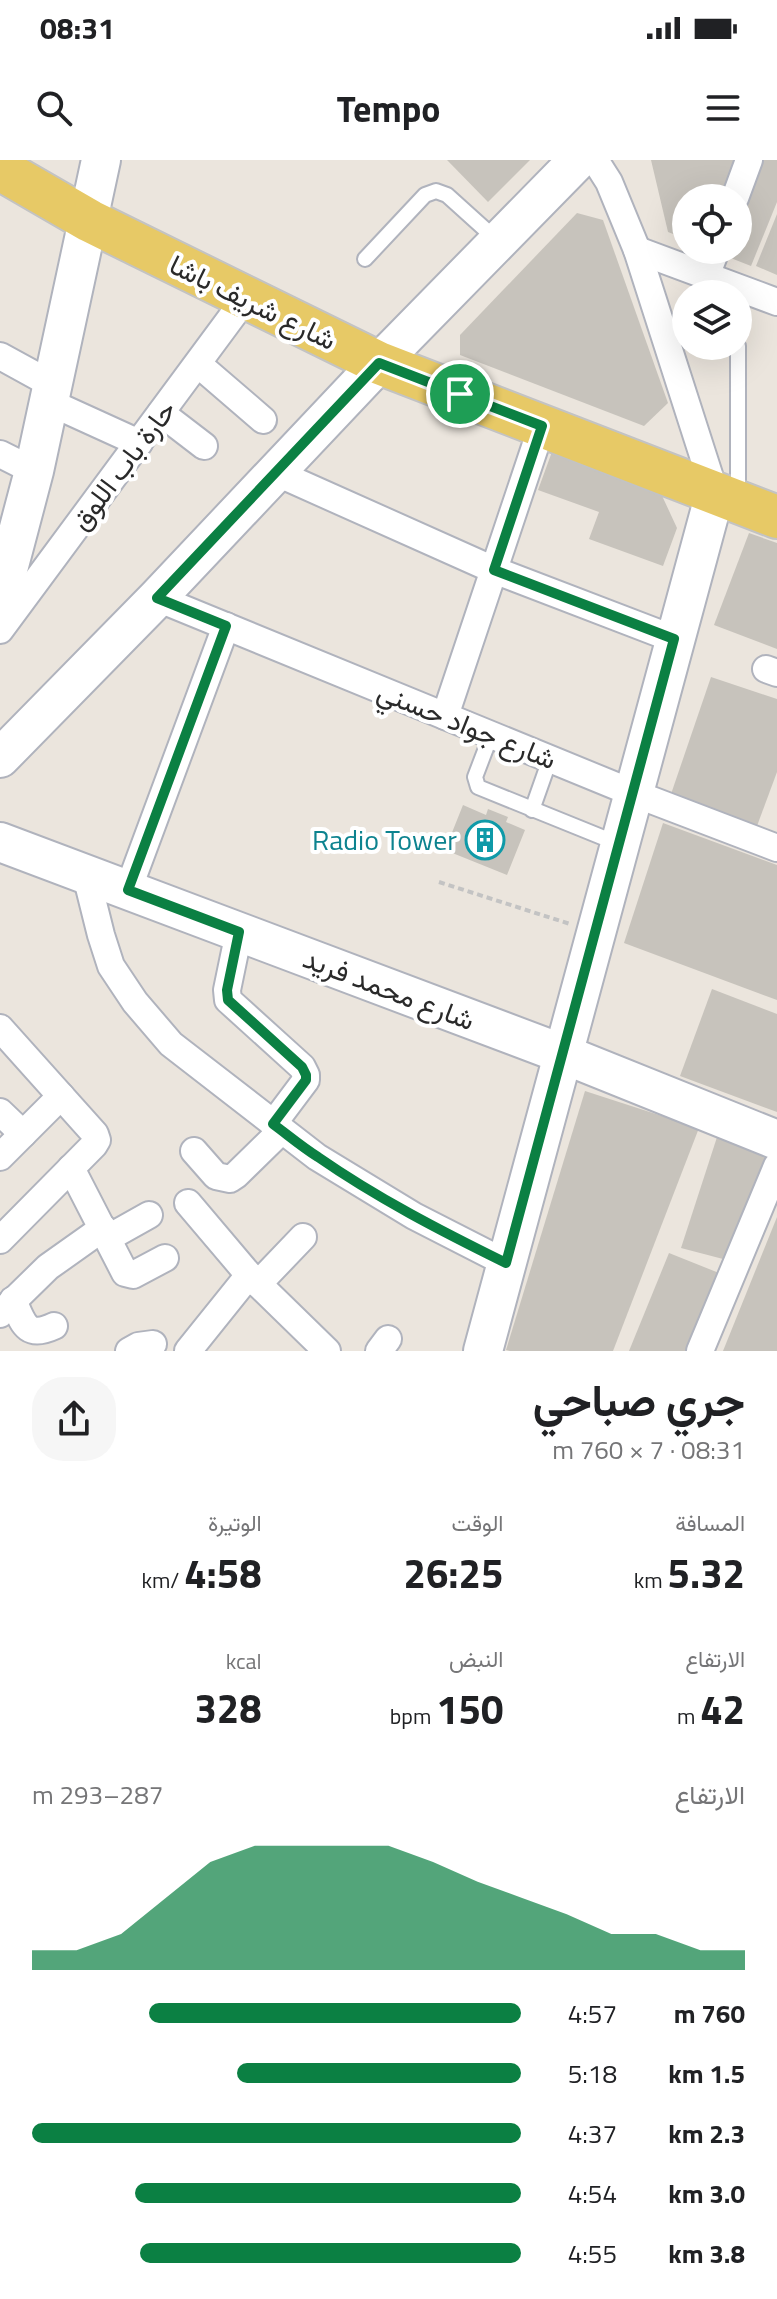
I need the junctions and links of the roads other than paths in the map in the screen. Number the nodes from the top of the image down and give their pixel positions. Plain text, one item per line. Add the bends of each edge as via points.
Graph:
1 (101, 160) edge
2 (578, 160) edge
3 (595, 160) edge
4 (749, 160) edge
5 (0, 169) edge
6 (740, 184) edge
7 (90, 221) junction
8 (498, 241) junction
9 (637, 250) junction
10 (365, 259) dead end
11 (711, 264) edge
12 (706, 276) junction
13 (245, 299) junction
14 (777, 302) edge
15 (0, 356) edge
16 (737, 360) edge
17 (379, 363) junction
18 (198, 364) junction
19 (51, 394) junction
20 (161, 413) junction
21 (263, 420) dead end
22 (542, 426) junction
23 (139, 443) junction
24 (204, 446) dead end
25 (0, 454) edge
26 (34, 471) junction
27 (277, 473) junction
28 (726, 497) junction
29 (777, 517) edge
30 (494, 570) junction
31 (157, 598) junction
32 (0, 600) edge
33 (226, 626) junction
34 (0, 630) edge
35 (674, 639) junction
36 (445, 716) junction
37 (491, 735) junction
38 (0, 758) edge
39 (550, 759) junction
40 (633, 793) junction
41 (532, 810) junction
42 (619, 844) junction
43 (777, 848) edge
44 (1, 849) edge
45 (86, 875) junction
46 (128, 890) junction
47 (239, 932) junction
48 (0, 1028) edge
49 (563, 1054) junction
50 (61, 1096) junction
51 (0, 1112) edge
52 (277, 1127) junction
53 (23, 1134) junction
54 (777, 1140) edge
55 (194, 1151) dead end
56 (0, 1157) edge
57 (777, 1166) edge
58 (71, 1168) junction
59 (188, 1203) dead end
60 (149, 1215) dead end
61 (106, 1233) junction
62 (303, 1237) dead end
63 (0, 1240) edge
64 (165, 1258) dead end
65 (506, 1263) junction
66 (254, 1280) junction
67 (7, 1307) edge
68 (54, 1326) dead end
69 (188, 1351) edge
70 (327, 1351) edge
71 (483, 1351) edge
72 (700, 1351) edge

1 - 7 street
2 - 8 street
3 - 9 street
4 - 6 street
5 - 7 main road, شارع شريف باشا
7 - 13 main road, شارع شريف باشا
7 - 19 street
8 - 10 lane via 447,195 430,191
8 - 17 street
9 - 12 street
9 - 28 street
11 - 12 street
12 - 14 street
13 - 17 main road, شارع شريف باشا
13 - 18 street, حارة باب اللوق
15 - 19 street
16 - 28 lane
17 - 22 main road, شارع شريف باشا
17 - 27 street
18 - 20 street, حارة باب اللوق
18 - 21 street
19 - 23 street
19 - 26 street
20 - 23 street, حارة باب اللوق
20 - 24 street
22 - 28 main road, شارع شريف باشا
22 - 30 street
23 - 34 street, حارة باب اللوق
25 - 26 street
26 - 32 street
27 - 30 street
27 - 31 street
28 - 29 main road, شارع شريف باشا
28 - 35 street
30 - 35 street
30 - 36 street
31 - 33 street, شارع جواد حسني
31 - 38 street
33 - 36 street, شارع جواد حسني
33 - 46 street
35 - 40 street
36 - 37 street, شارع جواد حسني
37 - 39 street, شارع جواد حسني
37 - 41 lane via 476,782 483,790
39 - 40 street, شارع جواد حسني
39 - 41 lane
40 - 42 street
40 - 43 street, شارع جواد حسني
41 - 42 lane
42 - 49 street
44 - 45 street, شارع محمد فريد
45 - 46 street, شارع محمد فريد
45 - 52 street via 111,966 144,1014 171,1044
46 - 47 street, شارع محمد فريد
47 - 49 street, شارع محمد فريد
47 - 52 street via 228,1000 306,1075
48 - 50 street
49 - 54 street, شارع محمد فريد
49 - 65 street
50 - 53 street
50 - 58 street via 97,1140
51 - 53 street
52 - 55 street via 230,1179 216,1176
52 - 65 street via 365,1188
53 - 56 street
57 - 72 street
58 - 61 street
58 - 63 street
59 - 66 street
60 - 61 street
61 - 64 street via 129,1275
61 - 67 street via 48,1267
62 - 66 street
65 - 71 street
66 - 69 street
66 - 70 street
67 - 68 street via 33,1331

